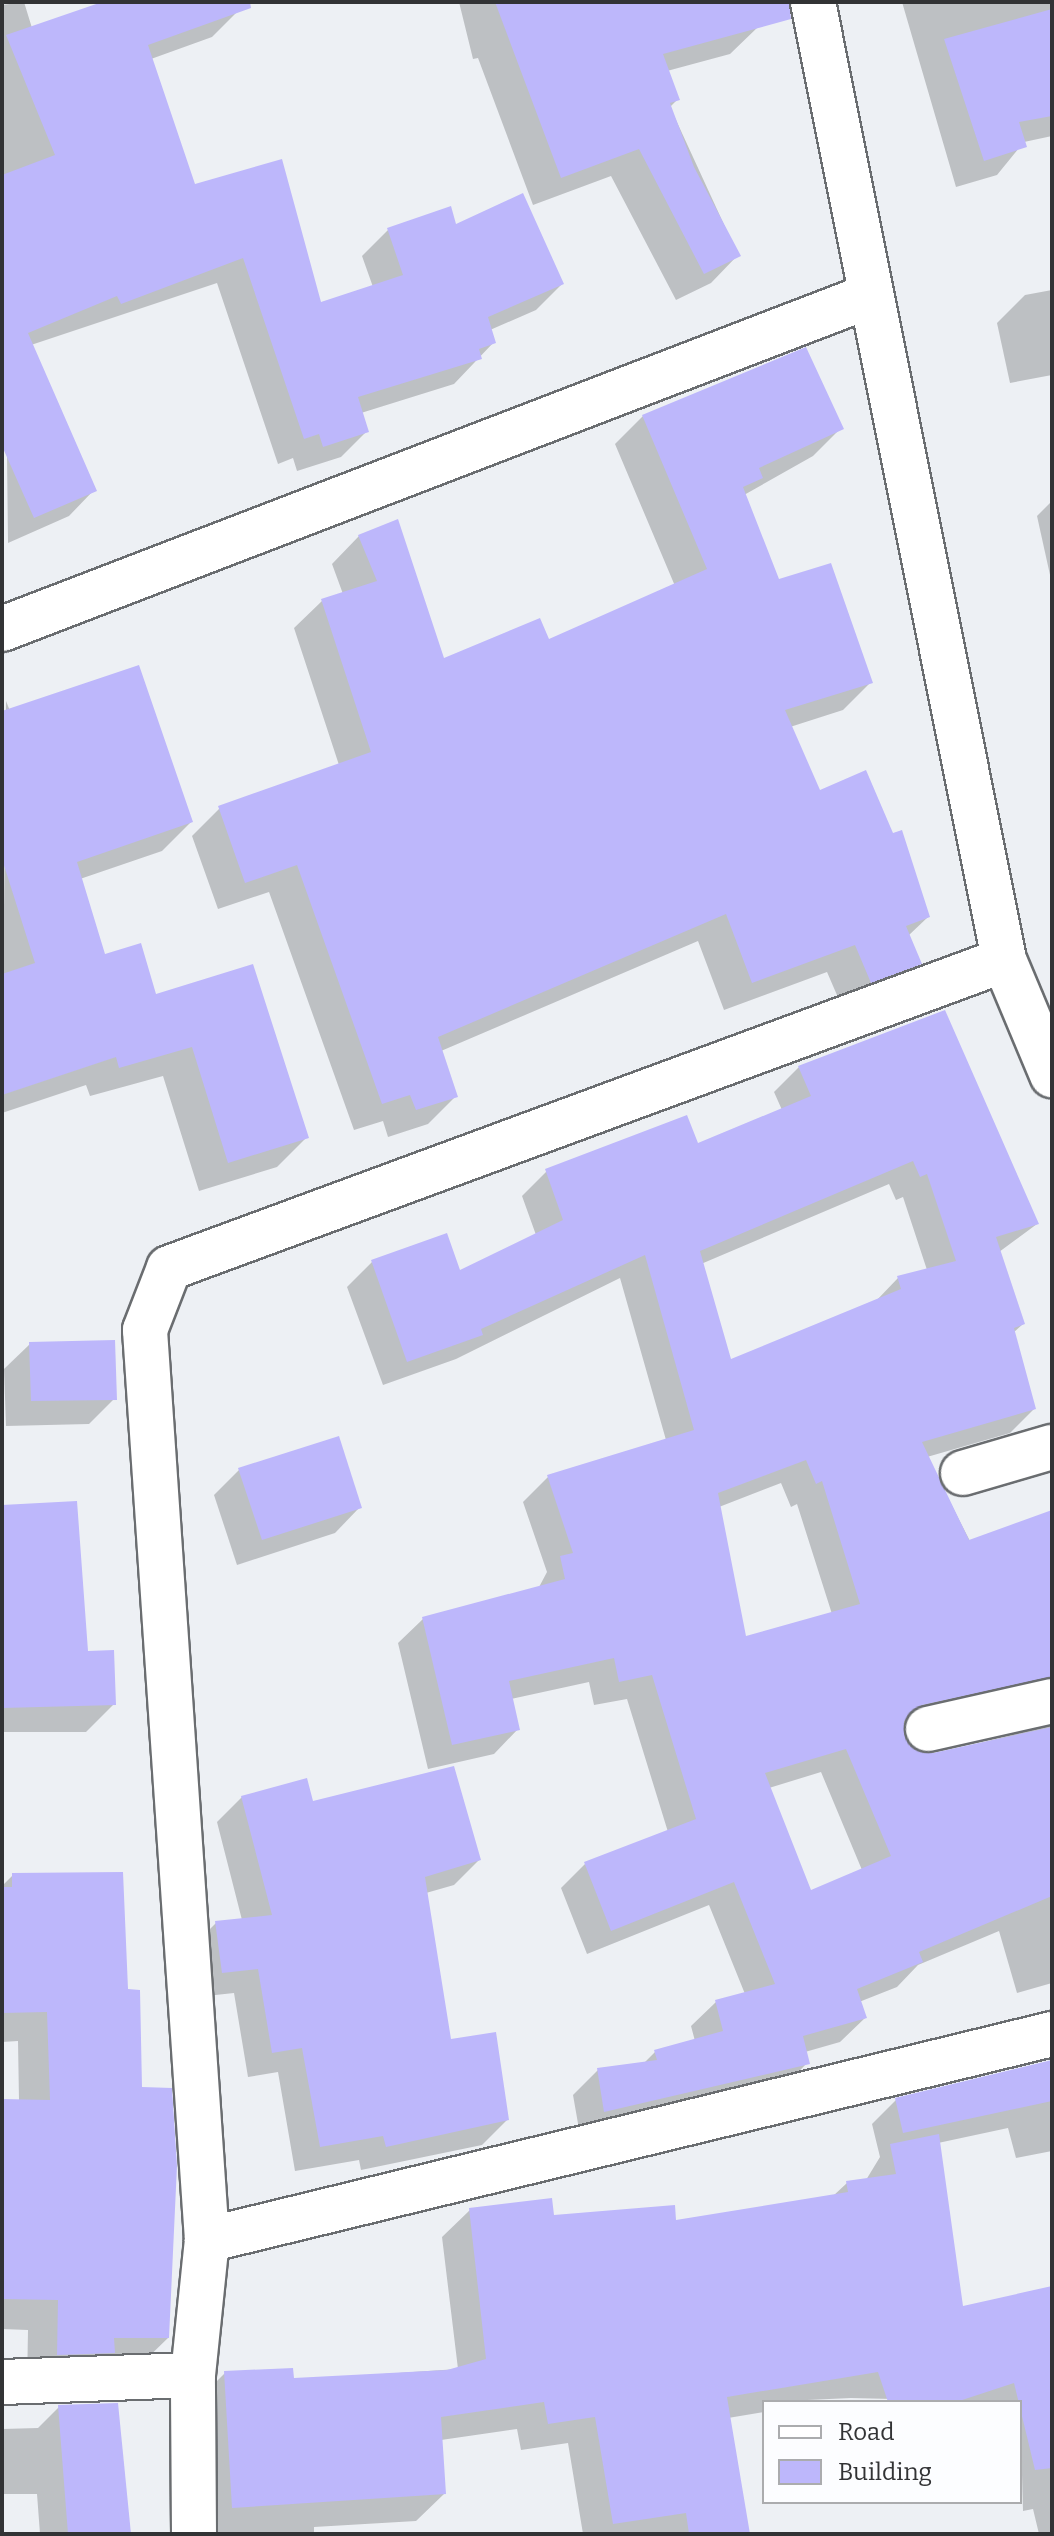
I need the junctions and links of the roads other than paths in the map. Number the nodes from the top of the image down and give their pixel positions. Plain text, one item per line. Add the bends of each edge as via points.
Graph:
1 (813, 2) edge
2 (869, 296) junction
3 (2, 629) edge
4 (1004, 960) junction
5 (1052, 1075) edge
6 (1052, 1447) edge
7 (963, 1473) dead end
8 (1052, 1701) edge
9 (928, 1729) dead end
10 (1052, 2034) edge
11 (207, 2240) junction
12 (193, 2375) junction
13 (2, 2382) edge
14 (194, 2534) edge

1 - 2 street
2 - 3 street
2 - 4 street
4 - 5 street
4 - 11 street via 169,1268 145,1330
6 - 7 street
8 - 9 street
10 - 11 street
11 - 12 street
12 - 13 street
12 - 14 street

